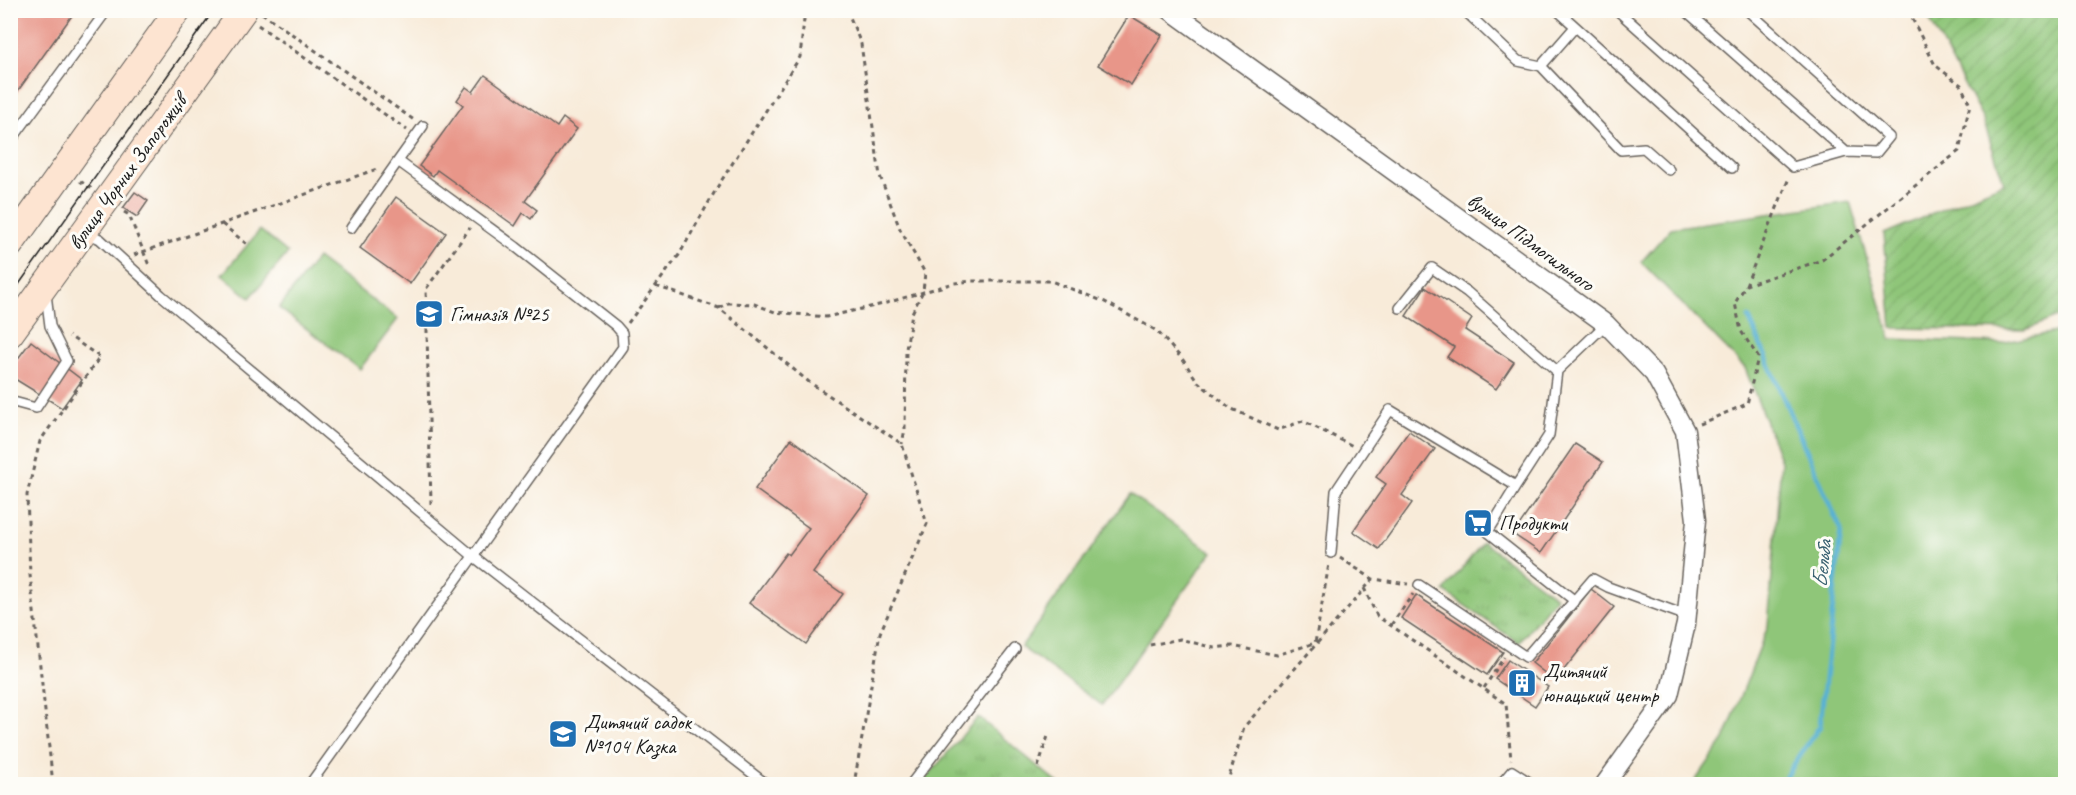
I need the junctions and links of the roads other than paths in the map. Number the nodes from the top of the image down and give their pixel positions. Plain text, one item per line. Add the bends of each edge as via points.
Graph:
1 (107, 10) edge
2 (178, 10) edge
3 (1170, 10) edge
4 (1464, 10) edge
5 (1557, 10) edge
6 (1617, 10) edge
7 (1685, 10) edge
8 (1747, 10) edge
9 (248, 11) edge
10 (1575, 27) junction
11 (1541, 66) junction
12 (423, 126) road end
13 (10, 142) edge
14 (1846, 152) junction
15 (398, 161) junction
16 (1732, 168) dead end
17 (1669, 170) dead end
18 (351, 228) dead end
19 (85, 231) junction
20 (10, 244) edge
21 (45, 286) junction
22 (1400, 308) dead end
23 (1606, 324) junction
24 (10, 334) edge
25 (1557, 371) junction
26 (10, 401) edge
27 (1516, 486) junction
28 (1331, 553) road end
29 (474, 556) junction
30 (1419, 585) road end
31 (1575, 601) junction
32 (1687, 615) junction
33 (1015, 649) dead end
34 (310, 784) edge
35 (766, 784) edge
36 (911, 784) edge
37 (1502, 784) edge
38 (1532, 784) edge
39 (1605, 784) edge

1 - 13 lane
2 - 20 main road
3 - 23 street, вулиця Підмогильного
4 - 11 lane via 1518,61
5 - 10 lane
6 - 14 lane via 1793,167
7 - 14 lane
8 - 14 lane via 1889,137 1876,153
9 - 19 main road, вулиця Чорних Запорожців
10 - 11 lane
10 - 16 lane
11 - 17 lane via 1621,150 1644,148
12 - 15 lane
15 - 18 lane
15 - 29 lane via 622,333 624,340 620,353
19 - 21 main road, вулиця Чорних Запорожців
19 - 29 lane via 100,239 161,295
21 - 24 main road, вулиця Чорних Запорожців
21 - 26 lane via 50,326 67,361 36,408
22 - 25 lane via 1432,268 1467,292
23 - 25 lane
23 - 32 street, вулиця Підмогильного via 1654,374 1684,431 1696,520
25 - 27 lane via 1549,435
27 - 28 lane via 1390,410 1336,491
27 - 31 lane via 1488,532
29 - 34 lane
29 - 35 lane
30 - 31 lane via 1526,657
31 - 32 lane via 1593,579
32 - 39 street, вулиця Підмогильного via 1669,695
33 - 36 lane
37 - 38 lane via 1512,771

